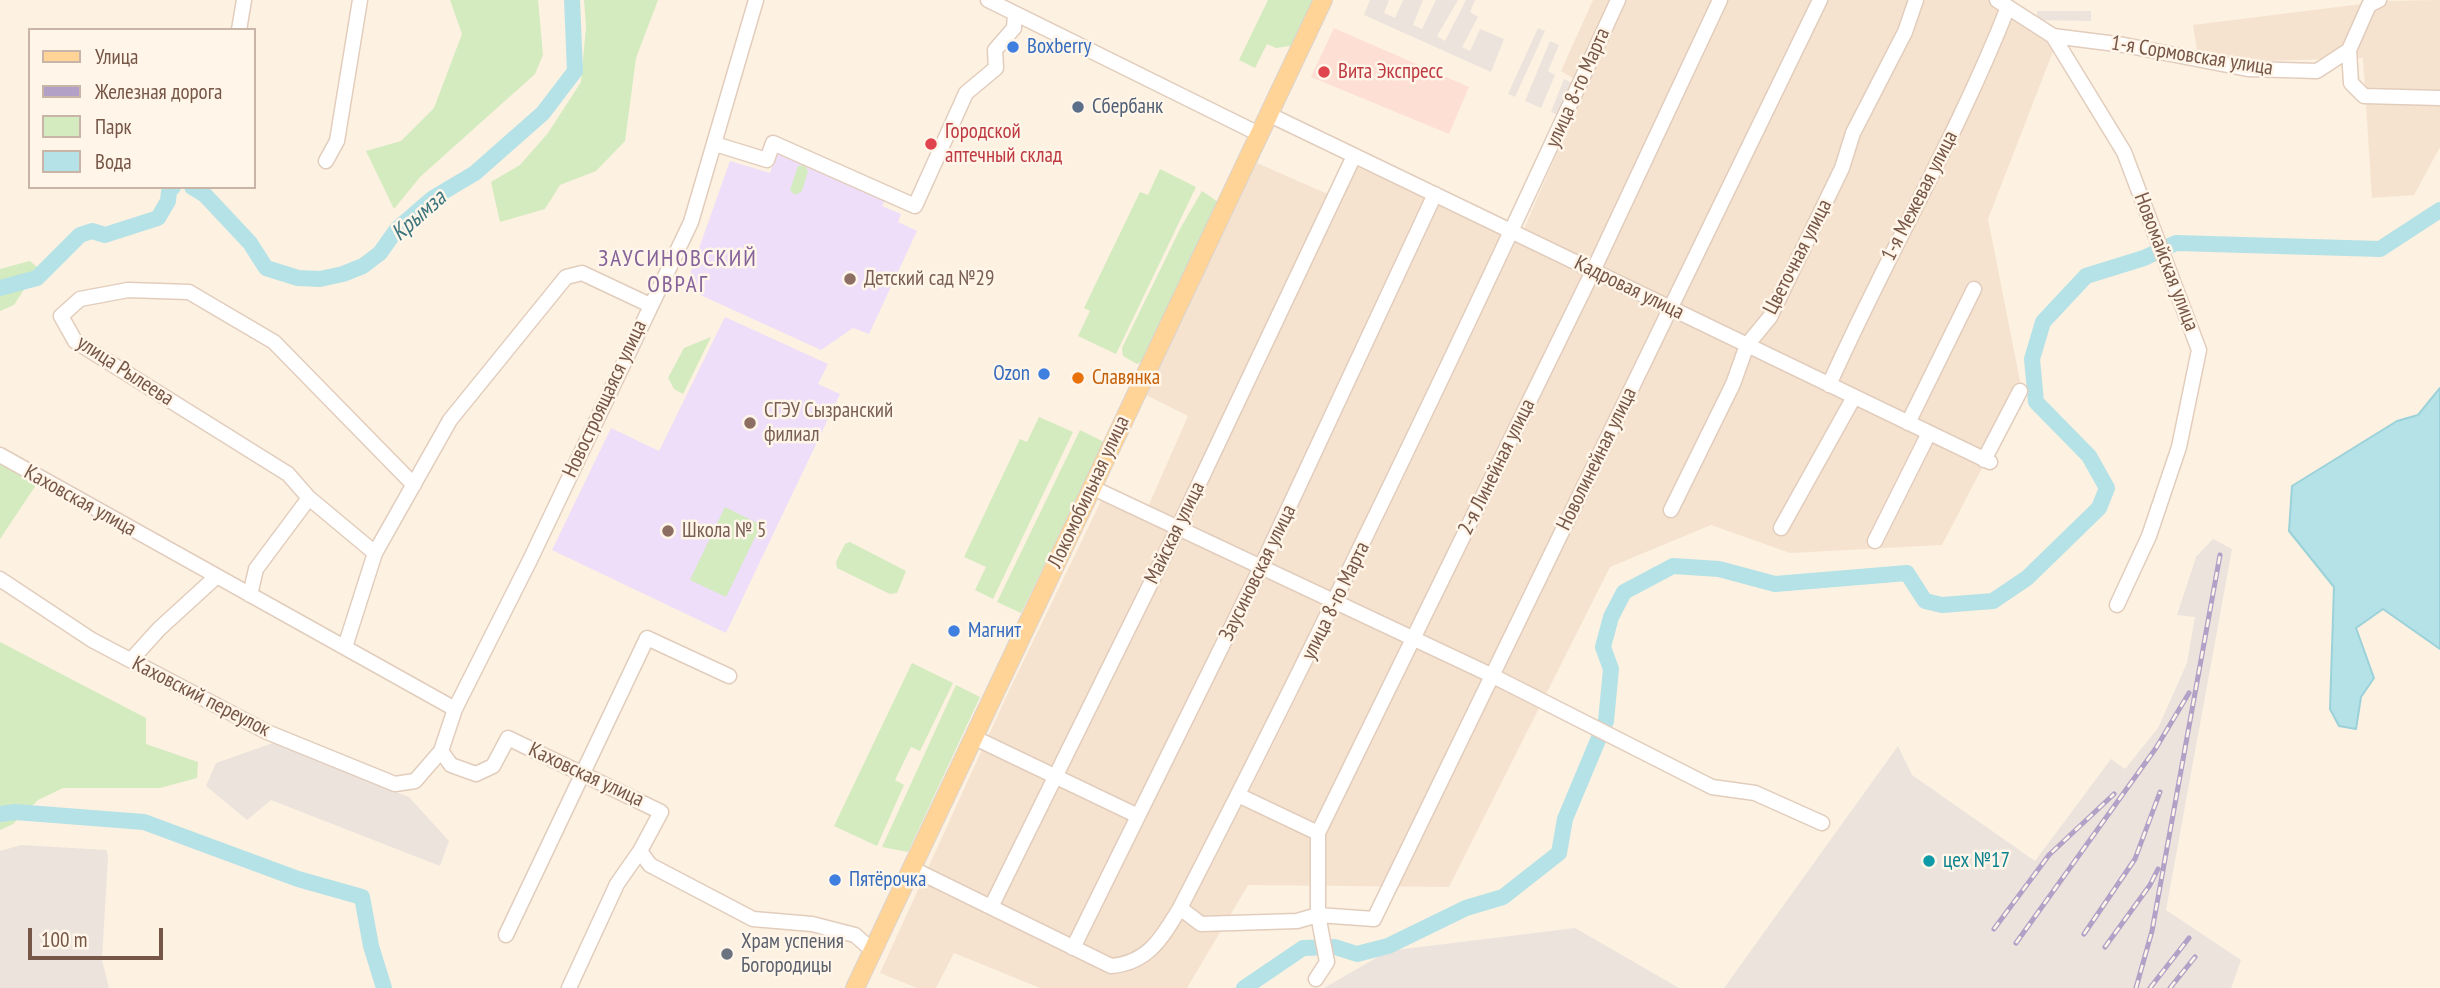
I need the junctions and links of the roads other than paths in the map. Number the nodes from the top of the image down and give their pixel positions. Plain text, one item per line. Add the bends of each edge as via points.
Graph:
1 (244, 0) edge
2 (360, 0) edge
3 (756, 0) edge
4 (988, 0) edge
5 (1323, 0) edge
6 (1618, 0) edge
7 (1720, 0) edge
8 (1821, 0) edge
9 (1916, 0) edge
10 (2379, 0) edge
11 (2002, 3) edge
12 (1015, 14) junction
13 (239, 28) edge
14 (2053, 36) junction
15 (2349, 50) junction
16 (2440, 98) edge
17 (1268, 114) junction
18 (1259, 134) junction
19 (715, 144) junction
20 (1354, 156) junction
21 (326, 161) dead end
22 (1435, 194) junction
23 (1514, 231) junction
24 (1593, 271) junction
25 (1974, 289) dead end
26 (650, 305) junction
27 (1669, 308) junction
28 (1747, 345) junction
29 (1829, 385) junction
30 (2020, 391) dead end
31 (1854, 397) junction
32 (1908, 423) junction
33 (1928, 433) junction
34 (0, 455) edge
35 (414, 485) junction
36 (1091, 487) junction
37 (309, 498) junction
38 (1671, 510) dead end
39 (1178, 528) junction
40 (1782, 528) dead end
41 (1875, 541) dead end
42 (375, 553) junction
43 (1261, 567) junction
44 (217, 576) junction
45 (0, 579) edge
46 (250, 595) junction
47 (1336, 603) junction
48 (2117, 605) dead end
49 (1413, 638) junction
50 (345, 647) junction
51 (131, 660) junction
52 (729, 676) dead end
53 (1493, 676) junction
54 (454, 709) junction
55 (973, 737) junction
56 (441, 751) junction
57 (583, 774) junction
58 (1056, 775) junction
59 (415, 780) joint
60 (1238, 795) junction
61 (1138, 816) junction
62 (1822, 823) dead end
63 (1318, 833) junction
64 (640, 851) junction
65 (911, 868) junction
66 (991, 907) junction
67 (1180, 908) junction
68 (1318, 915) junction
69 (506, 935) dead end
70 (1073, 948) junction
71 (873, 951) junction
72 (1317, 979) dead end
73 (855, 986) edge
74 (569, 988) edge

1 - 13 street
2 - 21 street via 337,142
3 - 19 street, Новостроящаяся улица
4 - 12 street
5 - 17 main road, Локомобильная улица
6 - 23 street, улица 8-го Марта
7 - 24 street, 2-я Линейная улица
8 - 27 street, Новолинейная улица
9 - 28 street, Цветочная улица via 1770,317
10 - 15 street via 2369,5
11 - 14 street, Новомайская улица
11 - 29 street, 1-я Межевая улица via 1977,85
12 - 18 street
12 - 19 street via 1014,28 995,50 996,68 966,93 915,206 773,144 767,160
14 - 15 street, 1-я Сормовская улица via 2248,69 2317,71
14 - 48 street, Новомайская улица via 2124,152 2199,350 2179,447 2149,536
15 - 16 street via 2351,83 2364,96
17 - 18 main road, Локомобильная улица
17 - 20 street, Кадровая улица
18 - 36 main road, Локомобильная улица
19 - 26 street, Новостроящаяся улица via 691,222
20 - 22 street, Кадровая улица
20 - 39 street, Майская улица
22 - 23 street, Кадровая улица
22 - 43 street, Заусиновская улица
23 - 24 street, Кадровая улица
23 - 47 street, улица 8-го Марта
24 - 27 street, Кадровая улица
24 - 49 street, 2-я Линейная улица
25 - 32 street
26 - 35 street via 582,273 566,277 450,420
26 - 54 street, Новостроящаяся улица
27 - 28 street, Кадровая улица
27 - 53 street, Новолинейная улица
28 - 29 street, Кадровая улица
28 - 38 street, Цветочная улица via 1733,384
29 - 31 street, Кадровая улица
30 - 33 street, Кадровая улица via 1987,461
31 - 32 street, Кадровая улица
31 - 40 street
32 - 33 street, Кадровая улица
33 - 41 street
34 - 44 street, Каховская улица
35 - 37 street, улица Рылеева via 274,342 189,292 128,290 80,299 61,316 75,341 288,474
35 - 42 street
36 - 39 street
36 - 55 main road, Локомобильная улица
37 - 42 street, улица Рылеева
37 - 46 street via 256,569
39 - 43 street
39 - 58 street, Майская улица
42 - 50 street
43 - 47 street
43 - 61 street, Заусиновская улица
44 - 46 street, Каховская улица
44 - 51 street
45 - 51 street, Каховский переулок
46 - 50 street, Каховская улица
47 - 49 street
47 - 60 street, улица 8-го Марта
49 - 53 street
49 - 63 street, 2-я Линейная улица
50 - 54 street, Каховская улица
51 - 59 street, Каховский переулок via 267,732 395,784
52 - 57 street via 647,638
53 - 62 street via 1712,787 1755,793
53 - 68 street, Новолинейная улица via 1374,919
54 - 56 street, Новостроящаяся улица
55 - 58 street
55 - 65 main road, Локомобильная улица
56 - 57 street, Каховская улица via 451,765 476,774 493,766 508,738
56 - 59 street, Новостроящаяся улица
57 - 64 street, Каховская улица via 661,812
57 - 69 street
58 - 61 street
58 - 66 street, Майская улица
60 - 63 street
60 - 67 street, улица 8-го Марта
61 - 70 street, Заусиновская улица
63 - 68 street, 2-я Линейная улица
64 - 71 street via 650,865 753,919 812,924 855,935
64 - 74 street via 617,884
65 - 66 street, улица 8-го Марта
65 - 71 main road, Локомобильная улица
66 - 70 street, улица 8-го Марта
67 - 68 street via 1201,924 1297,921
67 - 70 street, улица 8-го Марта via 1160,940 1132,965 1111,966
68 - 72 street, 2-я Линейная улица via 1327,962
71 - 73 main road, Локомобильная улица

